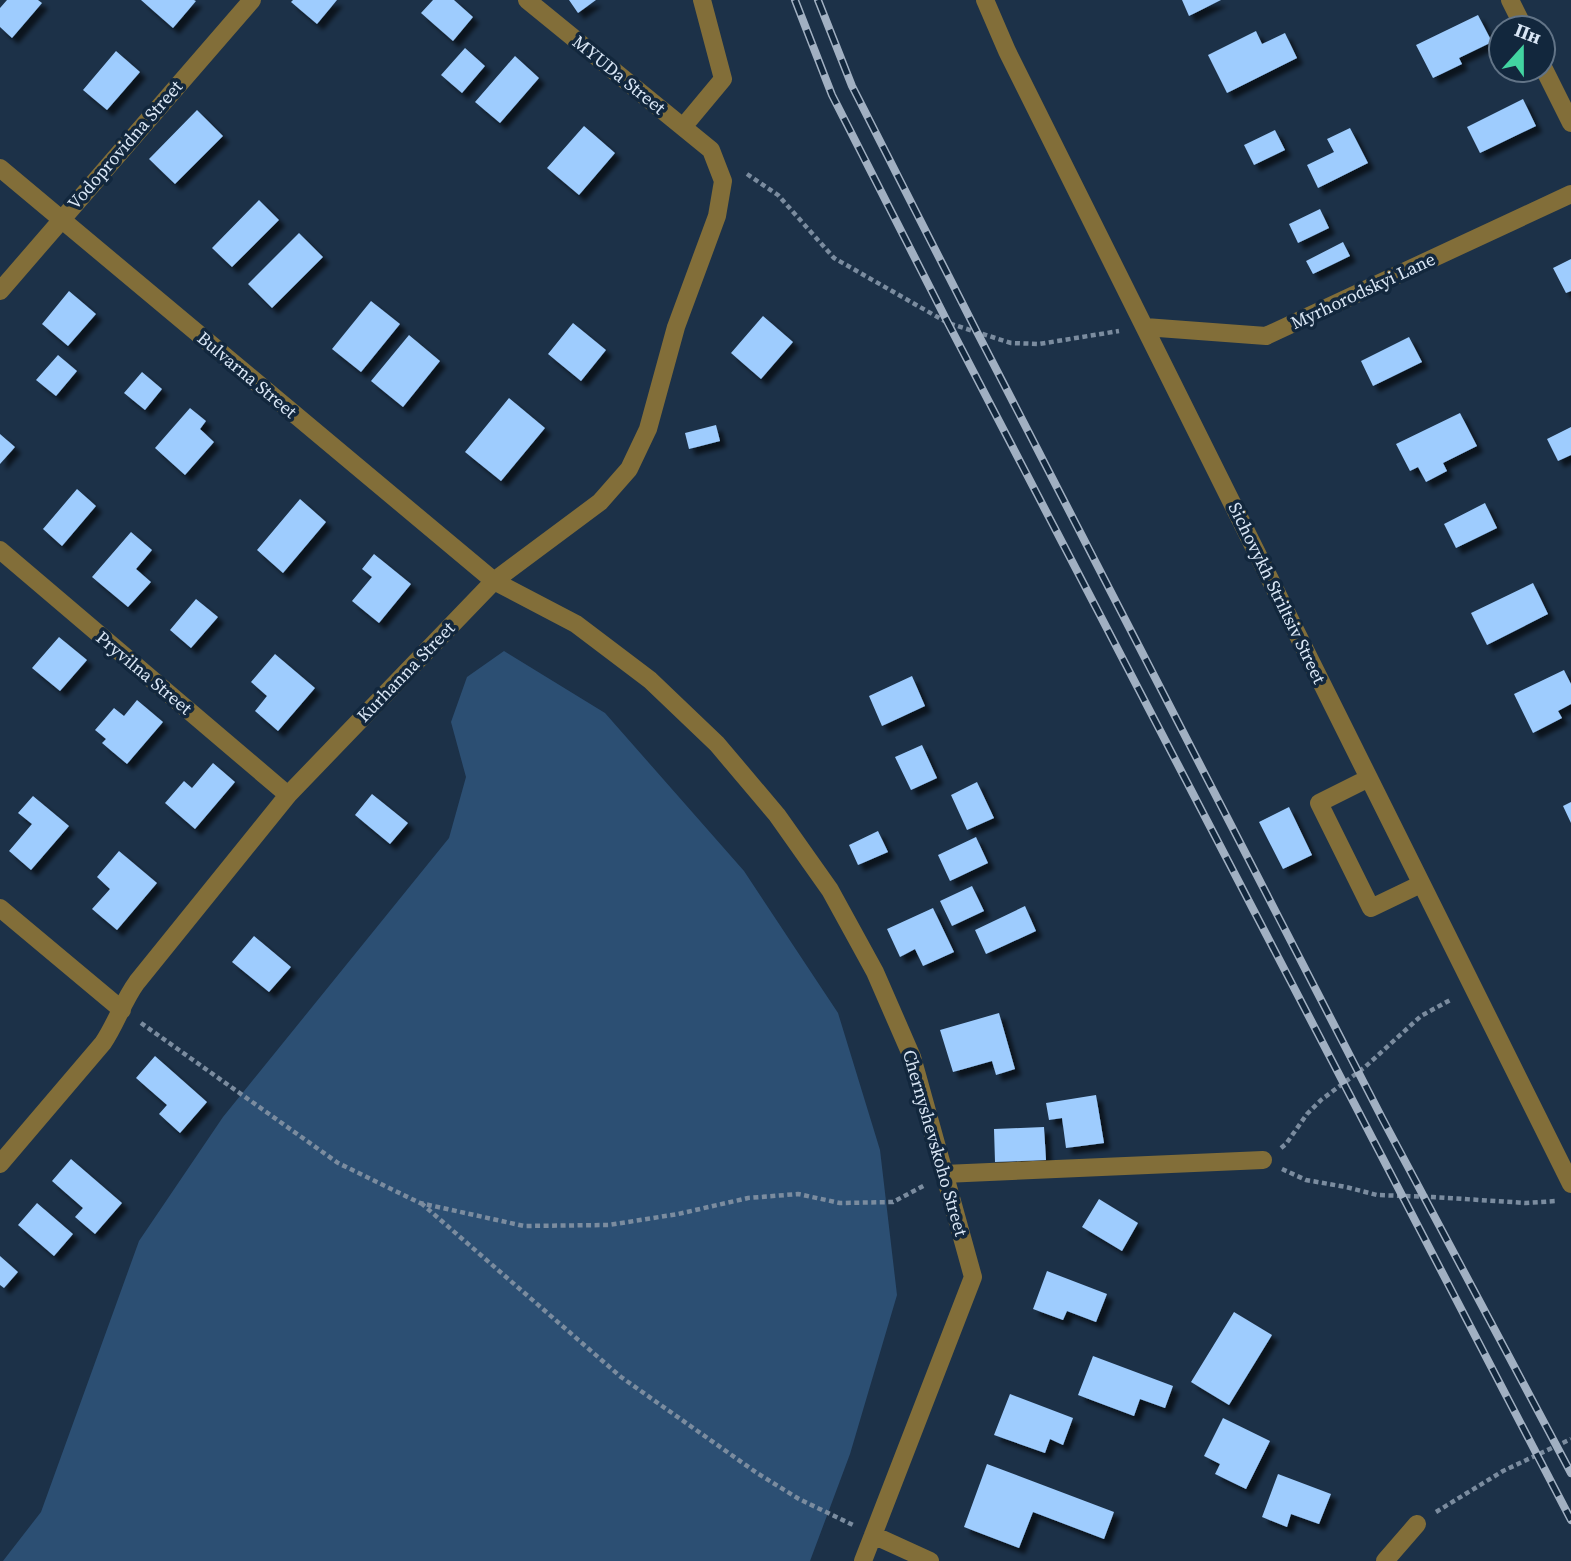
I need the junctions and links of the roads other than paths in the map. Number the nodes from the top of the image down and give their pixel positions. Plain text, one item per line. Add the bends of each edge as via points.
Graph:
1 (251, 0) edge
2 (527, 0) edge
3 (702, 0) edge
4 (985, 0) edge
5 (1552, 84) edge
6 (1571, 123) edge
7 (683, 127) junction
8 (711, 150) joint
9 (0, 168) edge
10 (1571, 194) edge
11 (60, 220) junction
12 (0, 291) edge
13 (1144, 327) junction
14 (0, 550) edge
15 (494, 582) junction
16 (1369, 778) junction
17 (288, 795) junction
18 (1421, 884) junction
19 (0, 908) edge
20 (122, 1010) junction
21 (1263, 1160) road end
22 (0, 1164) edge
23 (944, 1174) junction
24 (1571, 1184) edge
25 (1417, 1524) road end
26 (873, 1535) junction
27 (863, 1561) edge
28 (930, 1561) edge
29 (1385, 1561) edge

1 - 11 street, Vodoprovidna Street
2 - 7 street, MYUDa Street
3 - 7 street via 723,79
4 - 13 street, Sichovykh Striltsiv Street
5 - 6 street
7 - 8 street, MYUDa Street
8 - 15 street, Kurhanna Street via 723,181 717,216 676,327 648,429 629,469 600,502
9 - 11 street, Bulvarna Street
10 - 13 street, Myrhorodskyi Lane via 1266,336
11 - 12 street, Vodoprovidna Street
11 - 15 street, Bulvarna Street
13 - 16 street, Sichovykh Striltsiv Street
14 - 17 street, Pryvilna Street
15 - 17 street, Kurhanna Street
15 - 23 street, Chernyshevskoho Street via 576,624 650,680 717,744 777,815 830,891 876,972 912,1056
16 - 18 street, Sichovykh Striltsiv Street
16 - 18 street via 1319,803 1336,838 1371,908
17 - 20 street, Kurhanna Street via 137,982
18 - 24 street, Sichovykh Striltsiv Street
19 - 20 street
20 - 22 street, Kurhanna Street via 103,1043
21 - 23 street
23 - 26 street, Chernyshevskoho Street via 973,1277
25 - 29 street
26 - 27 street, Chernyshevskoho Street
26 - 28 street

